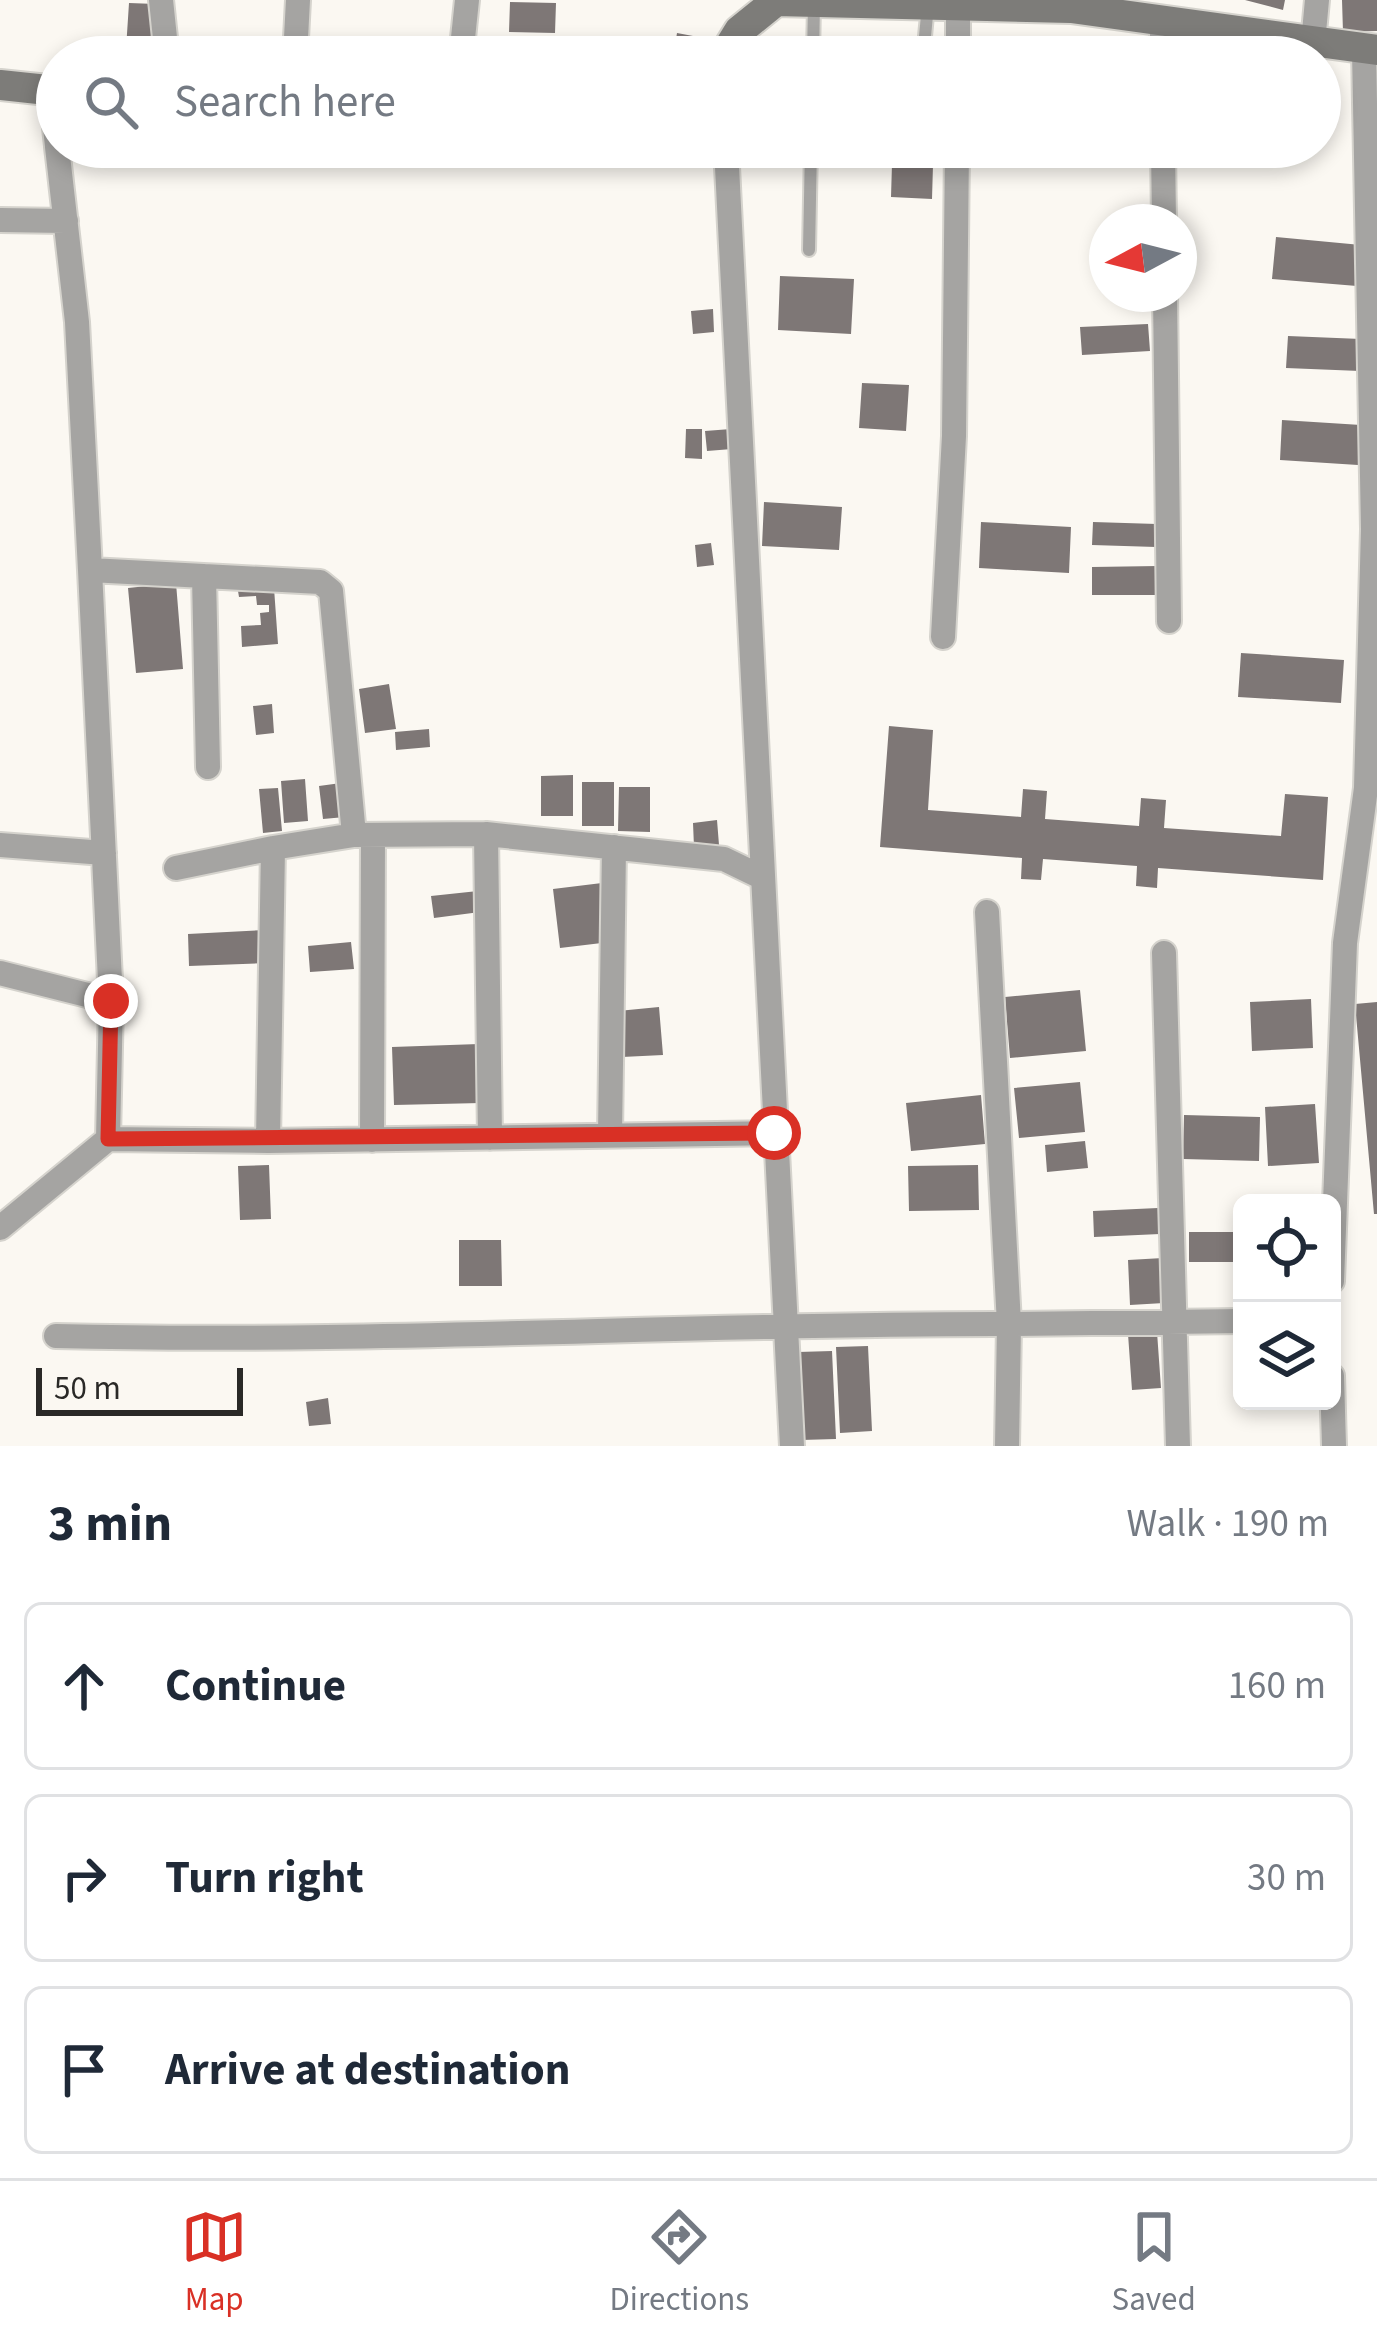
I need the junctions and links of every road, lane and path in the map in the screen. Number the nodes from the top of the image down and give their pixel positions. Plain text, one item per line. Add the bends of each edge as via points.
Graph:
1 (160, 0) edge
2 (298, 0) edge
3 (467, 0) edge
4 (1317, 0) edge
5 (776, 1) edge
6 (814, 2) edge
7 (894, 2) edge
8 (1071, 4) edge
9 (943, 5) junction
10 (1162, 21) junction
11 (164, 36) edge
12 (296, 36) edge
13 (463, 36) edge
14 (736, 36) edge
15 (813, 36) edge
16 (931, 36) edge
17 (952, 36) edge
18 (1162, 36) edge
19 (1265, 36) edge
20 (1314, 36) edge
21 (1341, 46) edge
22 (1371, 50) edge
23 (0, 85) edge
24 (36, 89) edge
25 (59, 168) edge
26 (727, 168) edge
27 (811, 168) edge
28 (957, 168) edge
29 (1163, 168) edge
30 (1164, 204) edge
31 (0, 220) edge
32 (65, 221) junction
33 (809, 250) dead end
34 (1165, 312) edge
35 (1375, 529) edge
36 (90, 571) junction
37 (204, 576) junction
38 (1169, 621) dead end
39 (943, 637) dead end
40 (208, 767) dead end
41 (486, 834) junction
42 (363, 835) junction
43 (0, 845) edge
44 (614, 847) junction
45 (273, 848) junction
46 (104, 854) junction
47 (176, 868) dead end
48 (759, 877) junction
49 (987, 912) dead end
50 (1164, 953) dead end
51 (0, 974) edge
52 (111, 1001) junction
53 (774, 1133) junction
54 (610, 1136) junction
55 (490, 1138) junction
56 (108, 1139) junction
57 (372, 1140) junction
58 (268, 1141) junction
59 (1336, 1194) edge
60 (0, 1228) edge
61 (1177, 1322) junction
62 (1233, 1322) edge
63 (785, 1324) junction
64 (1009, 1324) junction
65 (56, 1336) dead end
66 (1333, 1410) edge
67 (792, 1446) edge
68 (1007, 1446) edge
69 (1178, 1446) edge
70 (1334, 1446) edge

1 - 11 street
2 - 12 street
3 - 13 street
4 - 20 street
5 - 6 main road
5 - 14 main road
6 - 7 main road
6 - 15 lane
7 - 9 main road
8 - 9 main road
8 - 10 main road
9 - 16 lane
9 - 17 street
10 - 18 street
10 - 19 main road
21 - 22 main road
22 - 35 street
23 - 24 main road
25 - 32 street
26 - 48 street
27 - 33 lane
28 - 39 street
29 - 30 street
31 - 32 street
32 - 36 street
34 - 38 street
35 - 59 street via 1366,788 1346,943
36 - 37 street
36 - 46 street
37 - 40 street
37 - 42 street via 328,585
41 - 42 street
41 - 44 street
41 - 55 street
42 - 45 street
42 - 57 street
43 - 46 street
44 - 48 street via 724,859
44 - 54 street
45 - 47 street
45 - 58 street
46 - 52 street
48 - 53 street
49 - 64 street
50 - 61 street
51 - 52 street
52 - 56 street
53 - 54 street
53 - 63 street
54 - 55 street
55 - 57 street
56 - 58 street
56 - 60 street
57 - 58 street
61 - 62 street
61 - 64 street
61 - 69 street
63 - 64 street
63 - 65 street
63 - 67 street
64 - 68 street
66 - 70 street

